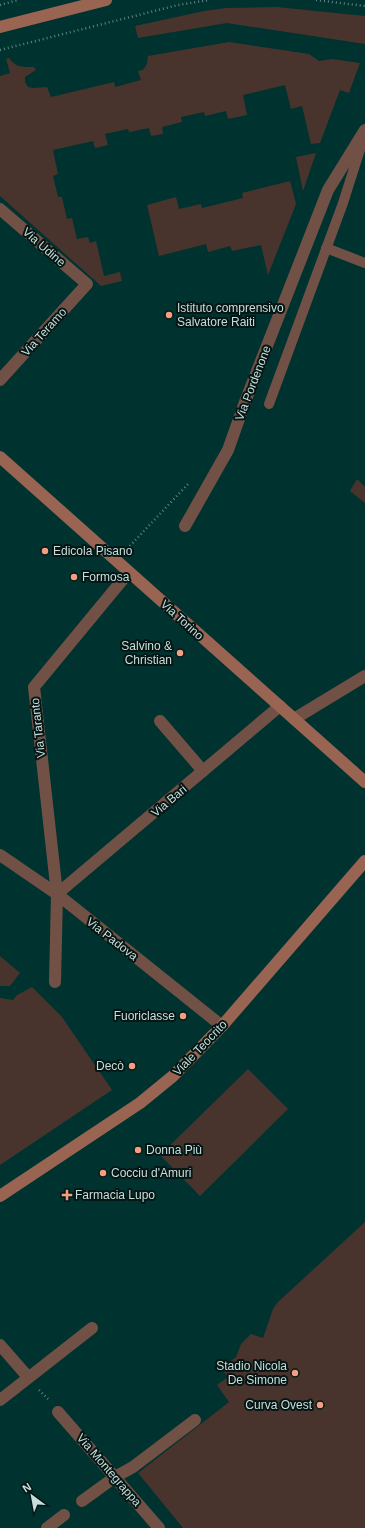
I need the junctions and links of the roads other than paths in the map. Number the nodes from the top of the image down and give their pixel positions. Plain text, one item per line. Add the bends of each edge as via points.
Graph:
1 (106, 0) edge
2 (0, 27) edge
3 (365, 130) edge
4 (365, 134) edge
5 (0, 209) edge
6 (326, 248) junction
7 (365, 263) edge
8 (87, 284) joint
9 (0, 380) edge
10 (269, 404) dead end
11 (0, 457) edge
12 (185, 526) dead end
13 (129, 572) junction
14 (365, 676) edge
15 (280, 706) junction
16 (294, 719) junction
17 (160, 721) dead end
18 (203, 771) junction
19 (365, 782) edge
20 (0, 855) edge
21 (365, 861) edge
22 (57, 894) junction
23 (55, 982) dead end
24 (222, 1026) junction
25 (0, 1196) edge
26 (92, 1328) dead end
27 (0, 1345) edge
28 (28, 1377) junction
29 (0, 1400) edge
30 (58, 1412) road end
31 (195, 1420) dead end
32 (115, 1477) junction
33 (82, 1501) dead end
34 (64, 1515) dead end
35 (47, 1528) edge
36 (159, 1528) edge

1 - 2 street
3 - 12 street, Via Pordenone via 328,190 228,450
4 - 6 lane
5 - 8 street, Via Udine
6 - 7 lane
6 - 10 lane
8 - 9 street, Via Teramo
11 - 13 street, Via Torino
13 - 15 street, Via Torino
13 - 22 street, Via Taranto via 34,687
14 - 16 street
15 - 16 street, Via Torino
15 - 18 street, Via Bari
16 - 19 street, Via Torino
17 - 18 street
18 - 22 street, Via Bari
20 - 22 street, Via Padova
21 - 24 street, Viale Teocrito
22 - 23 street, Via Taranto
22 - 24 street, Via Padova
24 - 25 street, Viale Teocrito via 173,1076 140,1103
26 - 28 street
27 - 28 street
28 - 29 street
30 - 32 street, Via Montegrappa
31 - 32 street via 134,1467
32 - 33 street
32 - 36 street, Via Montegrappa
34 - 35 street

